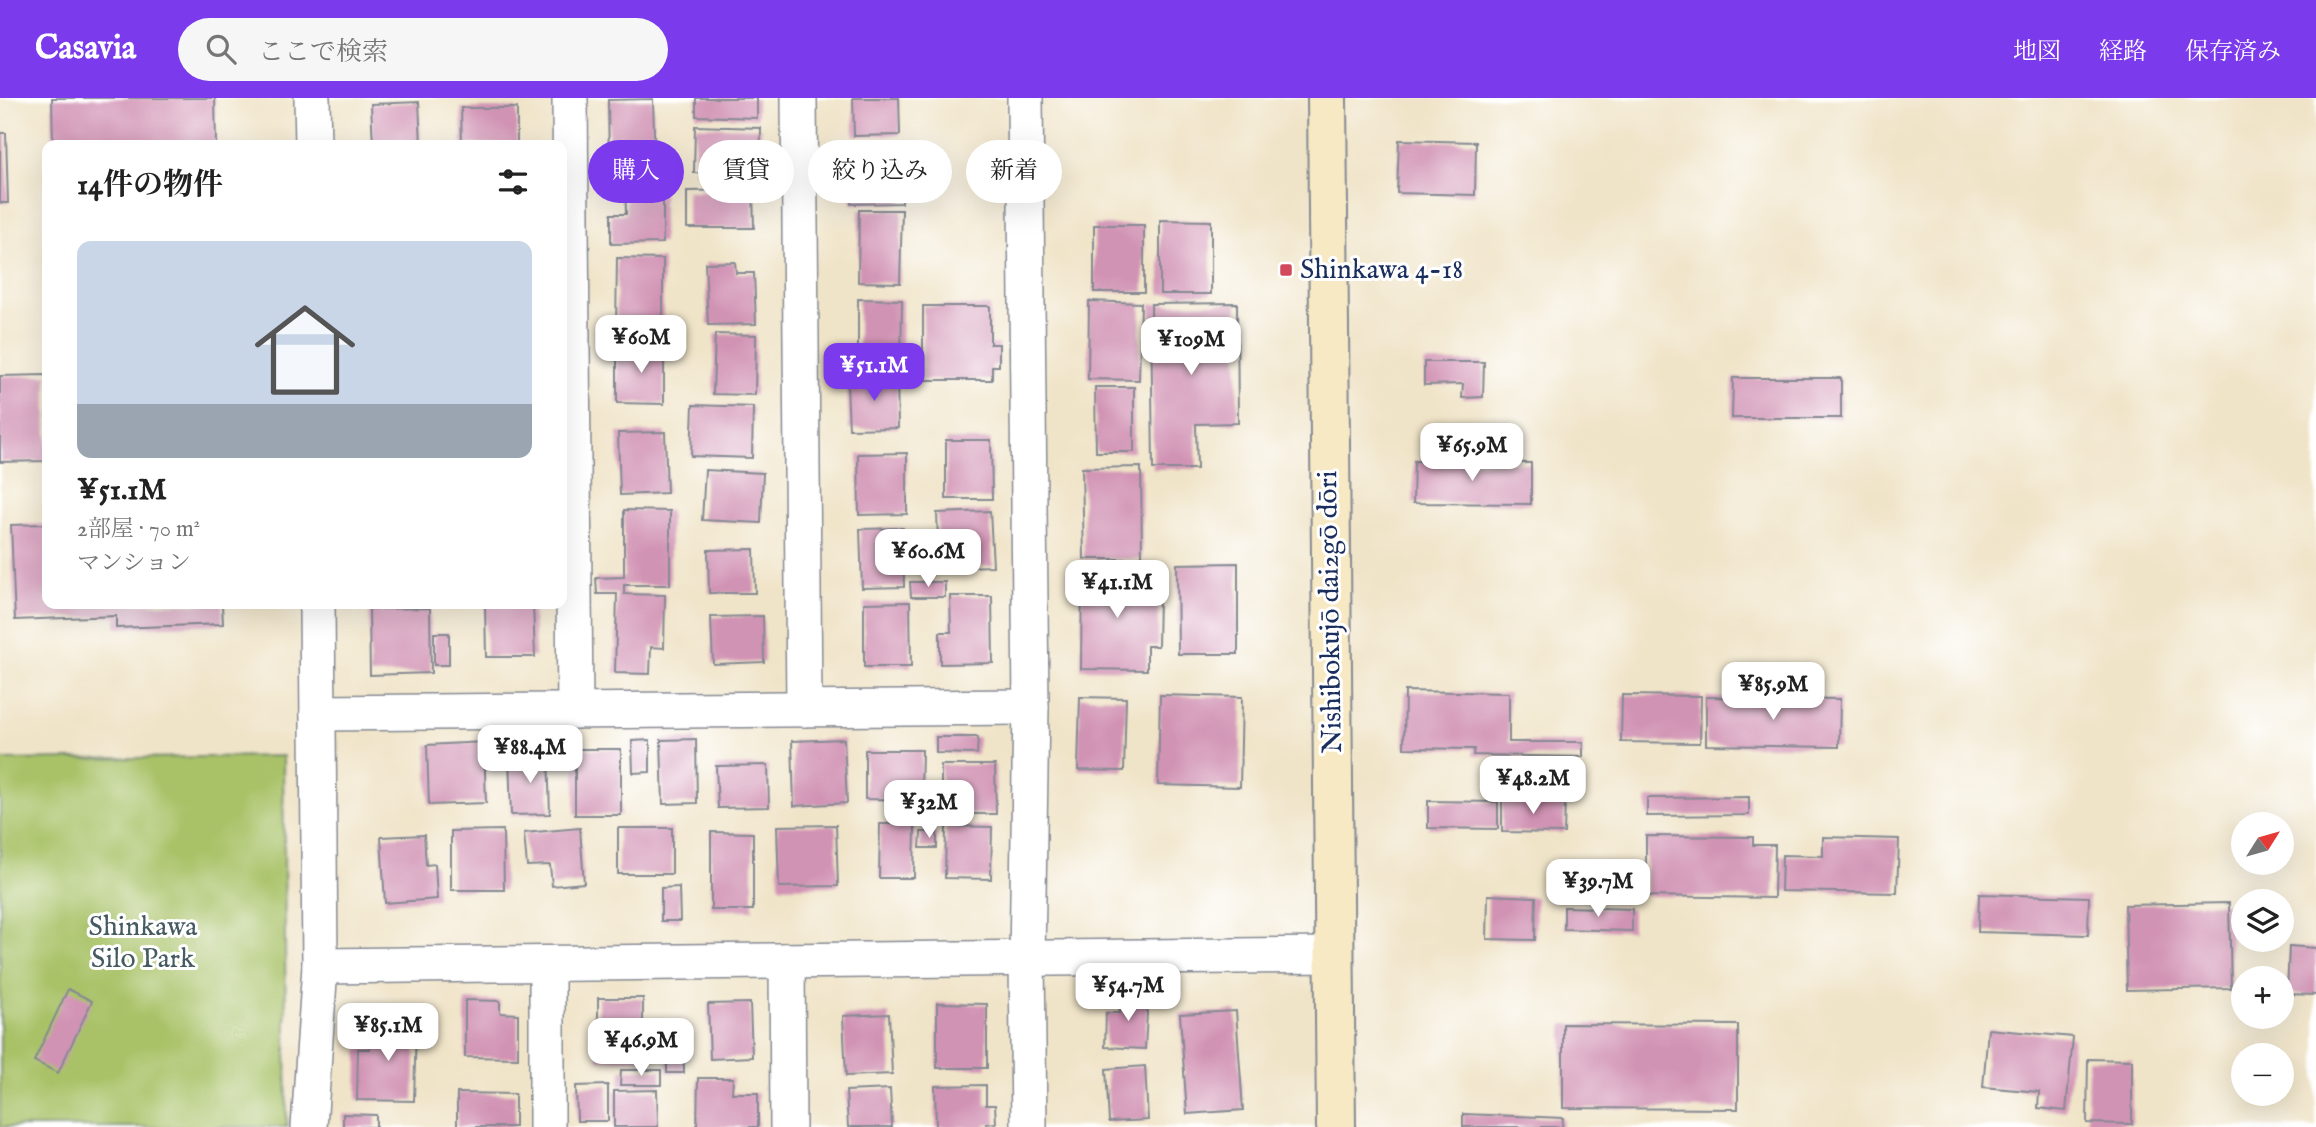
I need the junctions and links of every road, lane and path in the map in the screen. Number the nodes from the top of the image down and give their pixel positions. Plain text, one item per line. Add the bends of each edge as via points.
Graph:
1 (312, 98) edge
2 (570, 98) edge
3 (799, 98) edge
4 (1025, 98) edge
5 (1327, 98) edge
6 (313, 140) edge
7 (317, 609) edge
8 (1031, 707) junction
9 (804, 709) junction
10 (575, 711) junction
11 (318, 713) junction
12 (1334, 955) junction
13 (1027, 959) junction
14 (787, 961) junction
15 (547, 964) junction
16 (320, 967) junction
17 (309, 1127) edge
18 (547, 1127) edge
19 (788, 1127) edge
20 (1029, 1127) edge
21 (1336, 1127) edge

1 - 6 street
2 - 10 street
3 - 9 street
4 - 8 street
5 - 12 street, Nishibokujō dai2gō dōri
7 - 11 street
8 - 9 street
8 - 13 street
9 - 10 street
10 - 11 street
11 - 16 street
12 - 13 street
12 - 21 street, Nishibokujō dai2gō dōri
13 - 14 street
13 - 20 street
14 - 15 street
14 - 19 street
15 - 16 street
15 - 18 street
16 - 17 street

